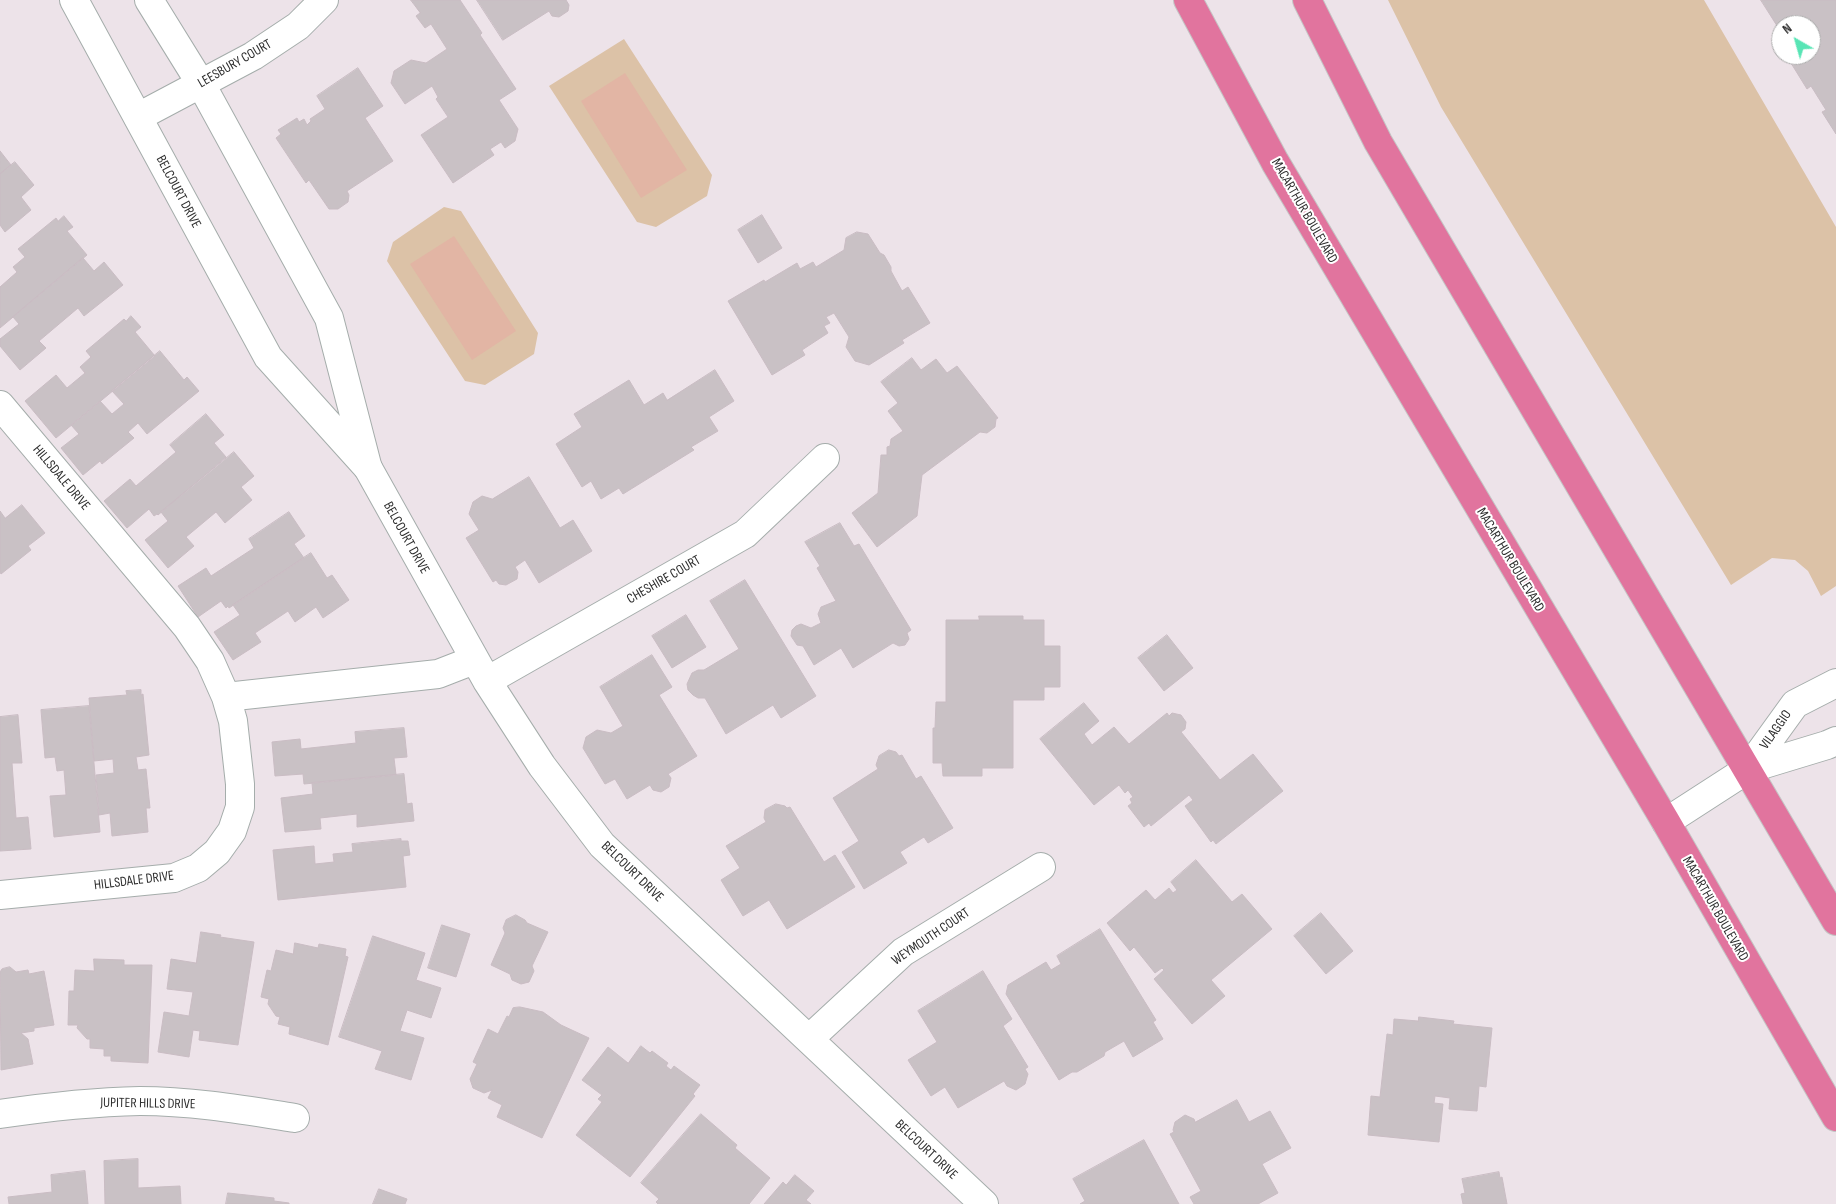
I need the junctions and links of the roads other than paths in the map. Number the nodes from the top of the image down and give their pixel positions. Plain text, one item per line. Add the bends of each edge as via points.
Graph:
1 (74, 0) edge
2 (149, 0) edge
3 (324, 0) edge
4 (1188, 0) edge
5 (1308, 0) edge
6 (201, 84) junction
7 (138, 118) junction
8 (0, 405) edge
9 (825, 458) dead end
10 (368, 468) junction
11 (481, 670) junction
12 (1836, 683) edge
13 (226, 697) junction
14 (1836, 741) edge
15 (1748, 769) junction
16 (1666, 822) junction
17 (1041, 867) dead end
18 (0, 895) edge
19 (1836, 921) edge
20 (809, 1039) junction
21 (0, 1114) edge
22 (1836, 1117) edge
23 (295, 1118) dead end
24 (984, 1204) edge

1 - 7 street, BELCOURT DRIVE
2 - 6 street, BELCOURT DRIVE
3 - 6 street, LEESBURY COURT via 298,26 253,56
4 - 16 main road, MACARTHUR BOULEVARD via 1275,162
5 - 15 main road via 1378,142
6 - 7 street, LEESBURY COURT
6 - 10 street, BELCOURT DRIVE via 329,318
7 - 10 street, BELCOURT DRIVE via 268,357
8 - 13 street, HILLSDALE DRIVE via 187,627 210,661
9 - 11 street, CHESHIRE COURT via 745,534
10 - 11 street, BELCOURT DRIVE
11 - 13 street
11 - 20 street, BELCOURT DRIVE via 542,766 602,845
12 - 15 street, VILAGGIO via 1795,704
13 - 18 street, HILLSDALE DRIVE via 233,721 240,807 232,831 217,852 198,868 174,878
14 - 15 street, VILAGGIO
15 - 16 street, VILAGGIO
15 - 19 main road
16 - 22 main road, MACARTHUR BOULEVARD
17 - 20 street, WEYMOUTH COURT via 903,952
20 - 24 street, BELCOURT DRIVE
21 - 23 street, JUPITER HILLS DRIVE via 56,1105 142,1101 218,1106

